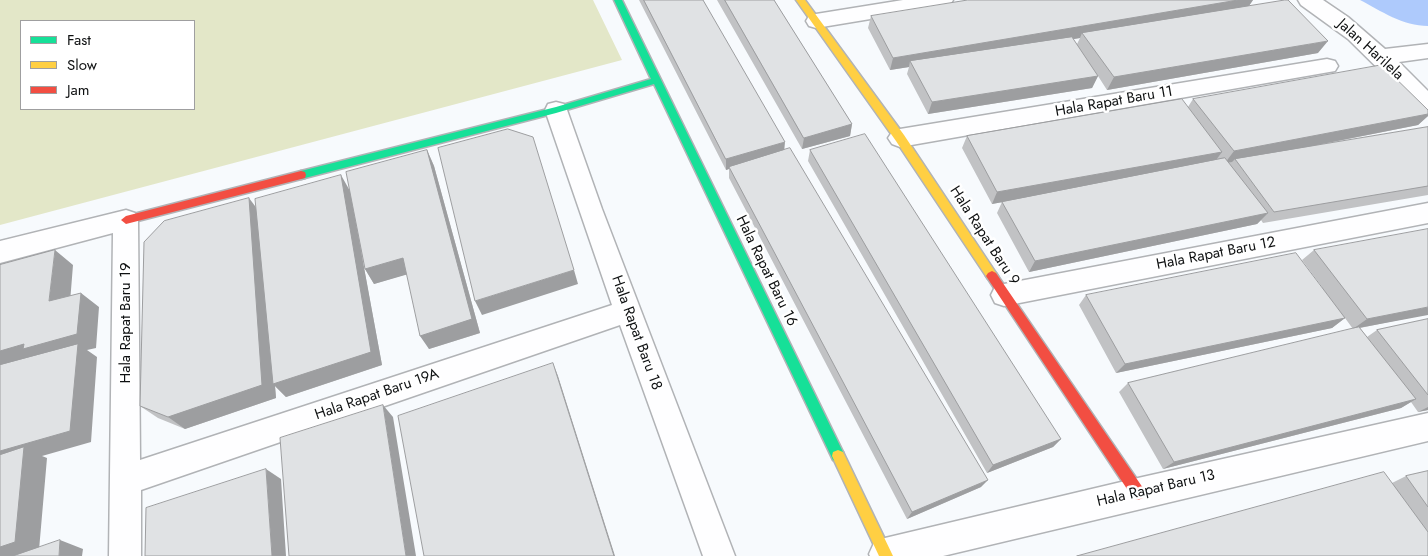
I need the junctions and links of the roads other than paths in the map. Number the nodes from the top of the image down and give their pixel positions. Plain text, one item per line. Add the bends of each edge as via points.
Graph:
1 (618, 0) edge
2 (800, 0) edge
3 (943, 0) edge
4 (1308, 0) edge
5 (816, 21) junction
6 (1380, 57) junction
7 (1423, 57) edge
8 (1327, 66) dead end
9 (658, 80) junction
10 (1428, 104) edge
11 (556, 110) junction
12 (900, 138) junction
13 (1428, 213) edge
14 (126, 220) junction
15 (0, 252) edge
16 (1004, 295) junction
17 (628, 311) junction
18 (1428, 427) edge
19 (126, 480) junction
20 (1138, 492) junction
21 (885, 555) edge
22 (125, 556) edge
23 (719, 556) edge

1 - 9 street, Hala Rapat Baru 16
2 - 5 street, Hala Rapat Baru 9
3 - 5 street
4 - 6 street, Jalan Harilela via 1324,9
5 - 12 street, Hala Rapat Baru 9
6 - 7 street
6 - 10 street, Jalan Harilela
8 - 12 street, Hala Rapat Baru 11
9 - 11 street
9 - 21 street, Hala Rapat Baru 16
11 - 14 street
11 - 17 street, Hala Rapat Baru 18
12 - 16 street, Hala Rapat Baru 9
13 - 16 street, Hala Rapat Baru 12
14 - 15 street
14 - 19 street, Hala Rapat Baru 19
16 - 20 street, Hala Rapat Baru 9
17 - 19 street, Hala Rapat Baru 19A
17 - 23 street, Hala Rapat Baru 18
18 - 20 street, Hala Rapat Baru 13
19 - 22 street, Hala Rapat Baru 19
20 - 21 street, Hala Rapat Baru 13

